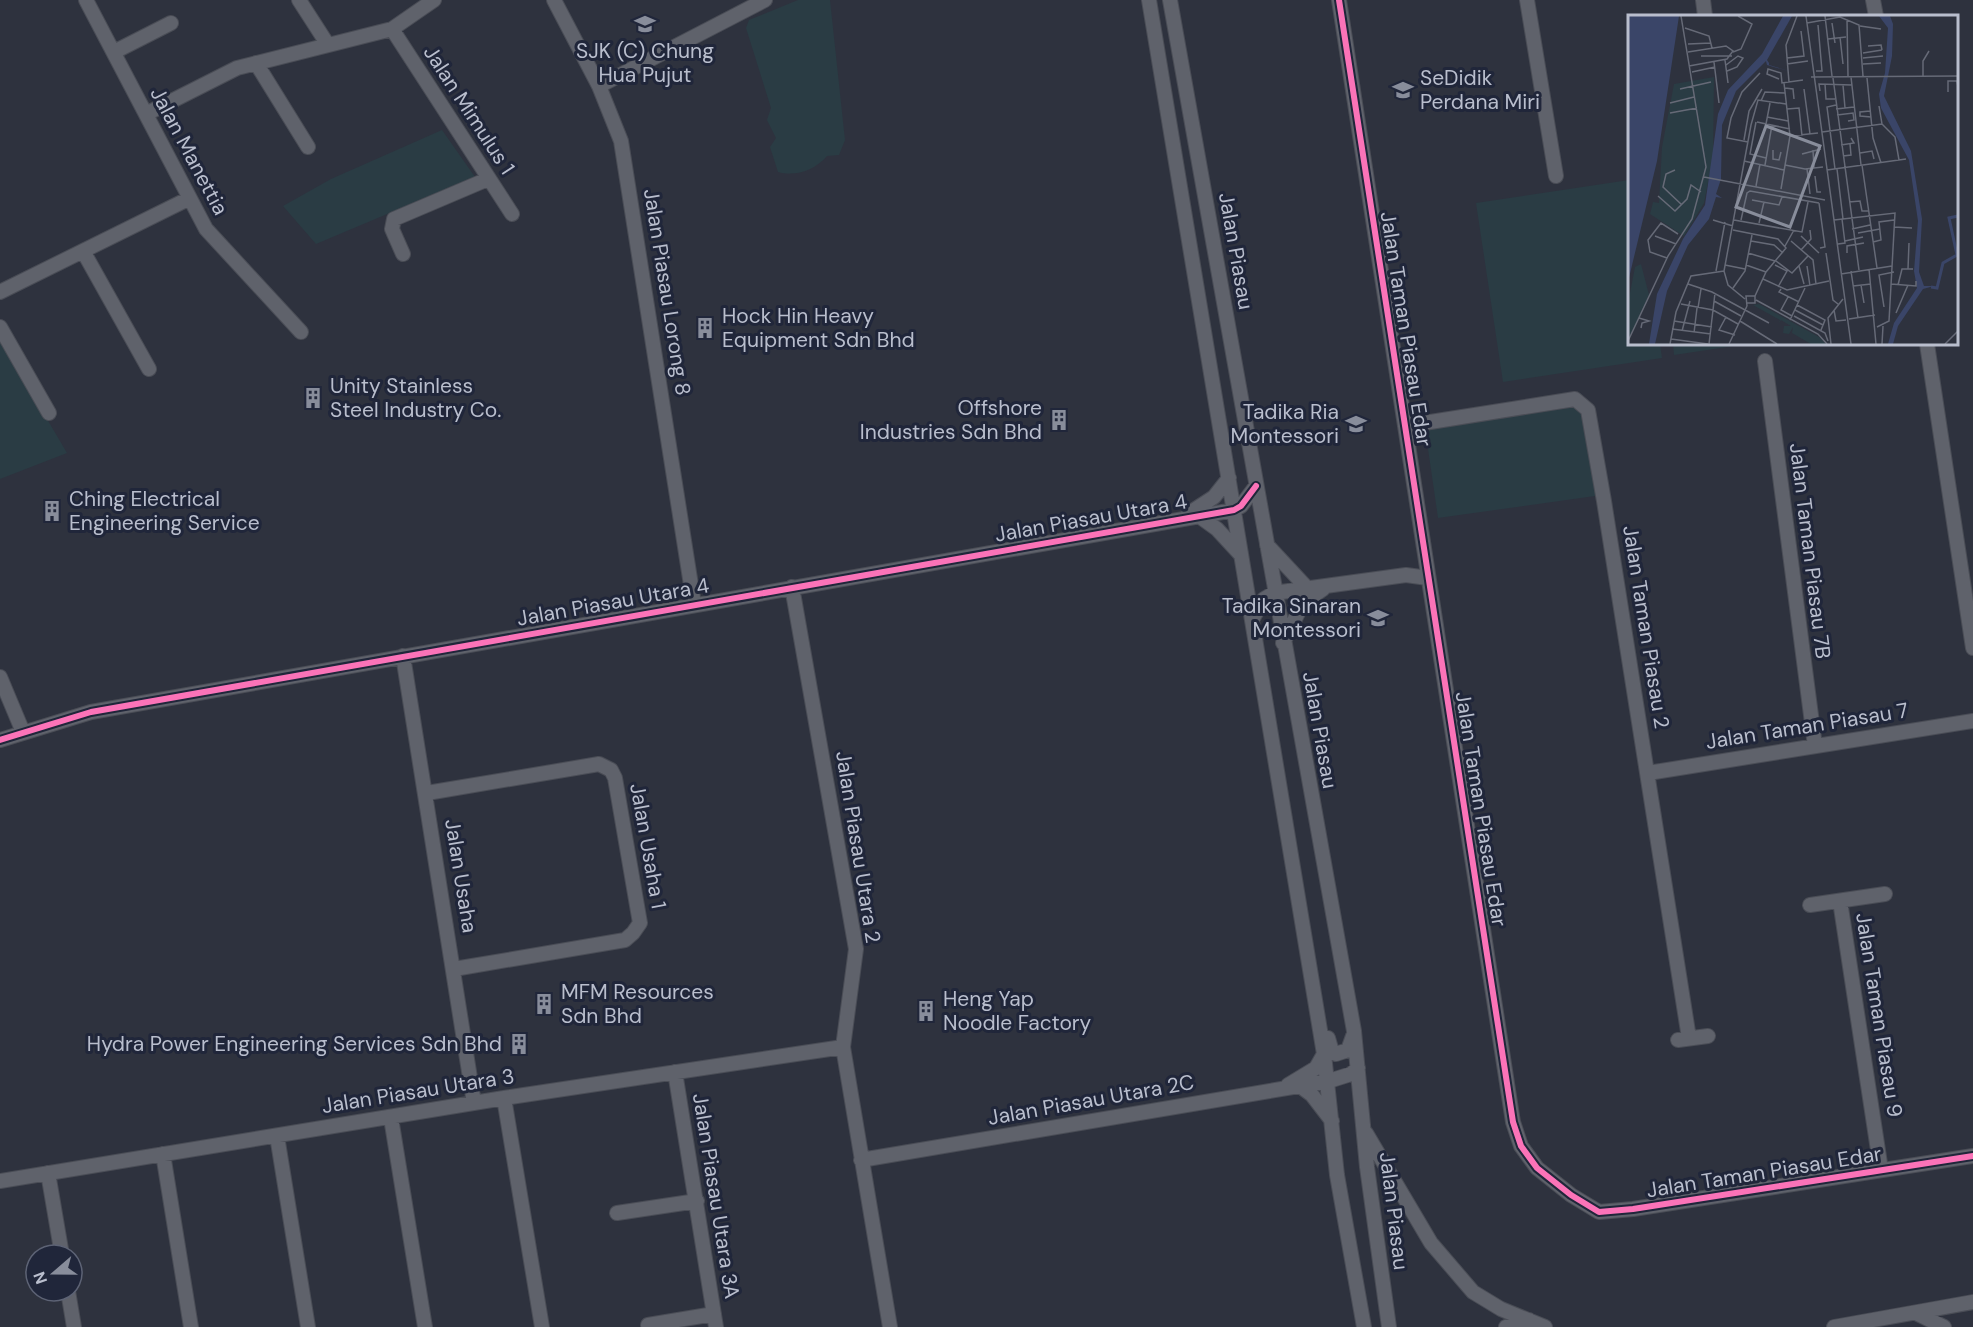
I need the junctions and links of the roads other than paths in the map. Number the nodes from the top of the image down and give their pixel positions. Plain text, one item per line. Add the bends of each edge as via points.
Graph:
1 (86, 0) edge
2 (299, 0) edge
3 (434, 0) edge
4 (554, 0) edge
5 (765, 0) edge
6 (1149, 0) edge
7 (1170, 0) edge
8 (1339, 0) edge
9 (1527, 0) edge
10 (1702, 0) edge
11 (1873, 0) edge
12 (1705, 15) edge
13 (1876, 15) edge
14 (171, 23) dead end
15 (392, 29) junction
16 (328, 45) junction
17 (114, 52) junction
18 (255, 63) junction
19 (599, 86) junction
20 (146, 114) junction
21 (1193, 128) junction
22 (1172, 131) junction
23 (308, 147) dead end
24 (1556, 176) dead end
25 (488, 179) junction
26 (188, 199) junction
27 (512, 214) dead end
28 (83, 252) junction
29 (403, 254) dead end
30 (0, 291) edge
31 (0, 327) edge
32 (301, 332) dead end
33 (1927, 345) edge
34 (1764, 361) dead end
35 (149, 369) dead end
36 (49, 413) dead end
37 (1405, 426) junction
38 (1229, 478) junction
39 (1256, 486) junction
40 (1234, 510) junction
41 (1193, 517) junction
42 (1266, 543) junction
43 (1243, 558) junction
44 (1428, 578) junction
45 (1327, 586) junction
46 (792, 587) junction
47 (1307, 588) junction
48 (1274, 593) junction
49 (694, 604) junction
50 (1253, 618) junction
51 (1283, 643) junction
52 (1973, 648) edge
53 (404, 656) junction
54 (0, 677) edge
55 (1973, 721) edge
56 (22, 732) junction
57 (0, 740) edge
58 (1815, 746) junction
59 (1647, 773) junction
60 (427, 793) junction
61 (1885, 894) dead end
62 (1840, 901) junction
63 (1810, 905) dead end
64 (1305, 948) junction
65 (454, 969) junction
66 (1354, 1031) junction
67 (1708, 1036) dead end
68 (843, 1047) junction
69 (1324, 1054) junction
70 (1358, 1068) junction
71 (675, 1072) junction
72 (1329, 1081) junction
73 (1295, 1087) junction
74 (504, 1098) junction
75 (474, 1103) junction
76 (391, 1118) junction
77 (1333, 1126) junction
78 (1364, 1129) junction
79 (277, 1136) junction
80 (163, 1154) junction
81 (1973, 1156) edge
82 (861, 1160) junction
83 (1881, 1170) junction
84 (48, 1173) junction
85 (0, 1181) edge
86 (697, 1201) junction
87 (617, 1213) dead end
88 (60, 1243) edge
89 (1973, 1302) edge
90 (70, 1303) edge
91 (1361, 1309) junction
92 (1916, 1313) junction
93 (1529, 1320) junction
94 (715, 1321) edge
95 (648, 1324) dead end
96 (74, 1327) edge
97 (191, 1327) edge
98 (308, 1327) edge
99 (425, 1327) edge
100 (542, 1327) edge
101 (891, 1327) edge
102 (1359, 1327) edge
103 (1364, 1327) edge
104 (1389, 1327) edge
105 (1506, 1327) edge
106 (1545, 1327) edge
107 (1833, 1327) edge
108 (1944, 1327) edge

1 - 17 street, Jalan Manettia
2 - 16 street
3 - 15 street
4 - 19 street, Jalan Piasau Lorong 8
5 - 19 street
6 - 22 street, Jalan Piasau
7 - 21 street, Jalan Piasau
8 - 37 street, Jalan Taman Piasau Edar
9 - 24 street
10 - 12 street
11 - 13 street
14 - 17 street
15 - 16 street
15 - 25 street, Jalan Mimulus 1
16 - 18 street
17 - 20 street, Jalan Manettia
18 - 20 street via 237,68
18 - 23 street
19 - 49 street, Jalan Piasau Lorong 8 via 621,141
20 - 26 street, Jalan Manettia
21 - 22 street
21 - 39 street, Jalan Piasau
22 - 38 street, Jalan Piasau
25 - 27 street, Jalan Mimulus 1
25 - 29 street via 394,219 392,229
26 - 28 street
26 - 32 street, Jalan Manettia via 206,229
28 - 30 street
28 - 35 street
31 - 36 street
33 - 52 street
34 - 58 street, Jalan Taman Piasau 7B
37 - 44 street, Jalan Taman Piasau Edar
37 - 59 street, Jalan Taman Piasau 2 via 1575,399 1588,410
38 - 40 street, Jalan Piasau
38 - 41 street
39 - 40 street
39 - 42 street, Jalan Piasau
40 - 41 street, Jalan Piasau Utara 4
40 - 43 street, Jalan Piasau
41 - 43 street via 1217,529
41 - 46 street, Jalan Piasau Utara 4
42 - 47 street
42 - 48 street, Jalan Piasau
43 - 50 street, Jalan Piasau
44 - 45 street via 1406,575
44 - 83 street, Jalan Taman Piasau Edar via 1513,1122 1521,1146 1537,1168 1599,1212
45 - 47 street
45 - 51 street via 1303,603
46 - 49 street, Jalan Piasau Utara 4
46 - 68 street, Jalan Piasau Utara 2 via 856,949
47 - 48 street
48 - 50 street via 1263,599
48 - 51 street, Jalan Piasau
49 - 53 street, Jalan Piasau Utara 4
50 - 64 street, Jalan Piasau
51 - 66 street, Jalan Piasau
53 - 56 street, Jalan Piasau Utara 4 via 92,712
53 - 60 street, Jalan Usaha
54 - 56 street
55 - 58 street, Jalan Taman Piasau 7
56 - 57 street, Jalan Piasau Utara 4
58 - 59 street, Jalan Taman Piasau 7
59 - 67 street, Jalan Taman Piasau 2 via 1684,1039
60 - 65 street, Jalan Usaha
60 - 65 street, Jalan Usaha 1 via 599,764 611,770 640,923 625,940
61 - 62 street
62 - 63 street
62 - 83 street, Jalan Taman Piasau 9
64 - 66 street via 1332,1052 1348,1050
64 - 69 street, Jalan Piasau
65 - 75 street, Jalan Usaha
66 - 70 street, Jalan Piasau
68 - 71 street, Jalan Piasau Utara 3
68 - 82 street, Jalan Piasau Utara 2
69 - 72 street, Jalan Piasau
69 - 73 street via 1316,1068
70 - 72 street, Jalan Piasau Utara 2C
70 - 78 street, Jalan Piasau
71 - 74 street, Jalan Piasau Utara 3
71 - 86 street, Jalan Piasau Utara 3A
72 - 73 street, Jalan Piasau Utara 2C
72 - 77 street, Jalan Piasau
73 - 77 street via 1311,1095
73 - 82 street, Jalan Piasau Utara 2C
74 - 75 street, Jalan Piasau Utara 3
74 - 100 street
75 - 76 street, Jalan Piasau Utara 3
76 - 79 street, Jalan Piasau Utara 3
76 - 99 street
77 - 91 street
78 - 93 street via 1431,1242 1473,1292
78 - 104 street, Jalan Piasau
79 - 80 street, Jalan Piasau Utara 3
79 - 98 street
80 - 84 street, Jalan Piasau Utara 3
80 - 97 street
81 - 83 street, Jalan Taman Piasau Edar
82 - 101 street, Jalan Piasau Utara 2
84 - 85 street, Jalan Piasau Utara 3
84 - 88 street
86 - 87 street
86 - 94 street, Jalan Piasau Utara 3A
89 - 92 street
90 - 96 street
91 - 102 street
91 - 103 street
92 - 107 street
92 - 108 street
93 - 105 street
93 - 106 street
94 - 95 street

